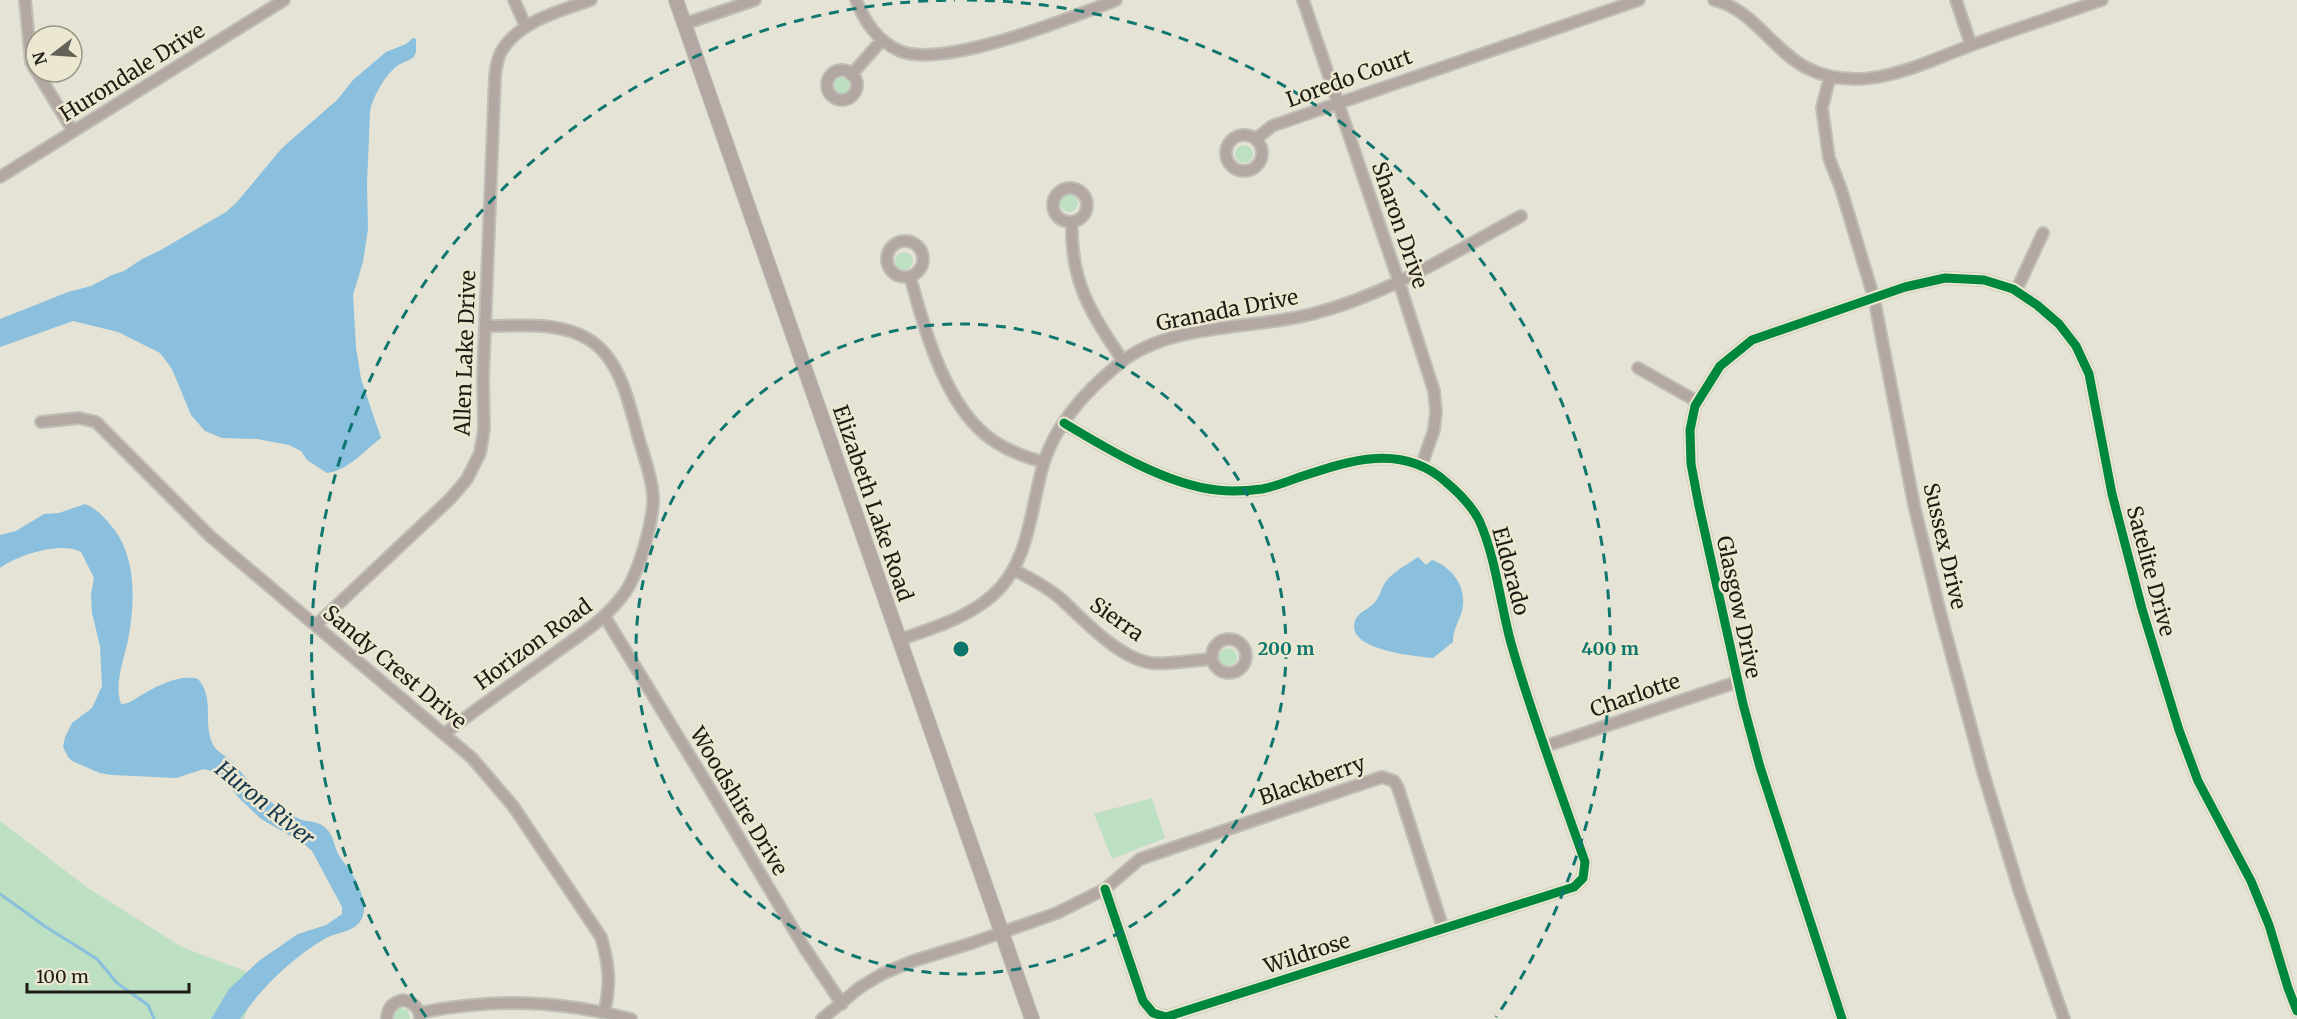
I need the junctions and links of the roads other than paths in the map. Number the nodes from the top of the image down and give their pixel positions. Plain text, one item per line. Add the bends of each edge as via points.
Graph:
1 (25, 0) edge
2 (284, 0) edge
3 (514, 0) edge
4 (591, 0) edge
5 (676, 0) edge
6 (755, 0) edge
7 (856, 0) edge
8 (1116, 0) edge
9 (1303, 0) edge
10 (1639, 0) edge
11 (1714, 0) edge
12 (1956, 0) edge
13 (2102, 0) edge
14 (27, 24) edge
15 (684, 24) junction
16 (526, 27) junction
17 (882, 40) junction
18 (1971, 45) junction
19 (851, 75) dead end
20 (1830, 76) junction
21 (44, 84) edge
22 (1338, 103) junction
23 (73, 131) junction
24 (1256, 139) dead end
25 (0, 177) edge
26 (1521, 216) dead end
27 (1072, 222) dead end
28 (2043, 233) dead end
29 (910, 276) dead end
30 (1399, 282) junction
31 (2016, 291) junction
32 (1874, 298) junction
33 (486, 326) junction
34 (1123, 361) junction
35 (1638, 368) dead end
36 (1698, 402) junction
37 (41, 422) dead end
38 (1064, 423) junction
39 (1044, 462) junction
40 (1422, 464) junction
41 (1014, 570) junction
42 (605, 617) junction
43 (316, 625) junction
44 (899, 640) junction
45 (1211, 659) dead end
46 (1737, 682) junction
47 (444, 734) junction
48 (1546, 746) junction
49 (1586, 862) joint
50 (1105, 889) junction
51 (1443, 928) junction
52 (1002, 933) junction
53 (842, 1004) junction
54 (2297, 1011) edge
55 (604, 1012) junction
56 (419, 1016) edge
57 (1151, 1016) edge
58 (387, 1019) edge
59 (631, 1019) edge
60 (822, 1019) edge
61 (1032, 1019) edge
62 (1842, 1019) edge
63 (2064, 1019) edge

1 - 14 street
2 - 23 street, Hurondale Drive
3 - 16 street
4 - 16 street
5 - 15 street, Elizabeth Lake Road
6 - 15 street
7 - 17 street via 871,30
8 - 17 street via 963,51 916,55
9 - 22 street, Sharon Drive
10 - 22 street, Loredo Court
11 - 20 street via 1741,13 1806,68
12 - 18 street
13 - 18 street
15 - 44 street, Elizabeth Lake Road
16 - 33 street, Allen Lake Drive via 500,53 495,76
17 - 19 street
18 - 20 street via 1888,76
20 - 32 street, Sussex Drive via 1822,108 1829,158
21 - 23 street
22 - 24 street, Loredo Court via 1272,126
22 - 30 street, Sharon Drive
23 - 25 street, Hurondale Drive
26 - 30 street, Granada Drive
27 - 34 street via 1080,287 1096,321
28 - 31 street
29 - 39 street via 933,350 964,411 980,430 1006,449
30 - 34 street, Granada Drive via 1311,314 1187,334 1147,346
30 - 40 street, Sharon Drive via 1434,391 1434,430
31 - 32 street, Satelite Drive via 1984,280 1945,278
31 - 54 street, Satelite Drive via 2059,324 2076,346 2089,374 2112,494 2163,681 2198,781 2236,850 2269,925
32 - 36 street, Glasgow Drive via 1752,340 1720,366
32 - 63 street, Sussex Drive via 1914,505 1968,719 2020,893
33 - 42 street, Horizon Road via 574,332 591,341 609,359 623,385 653,496 646,542 636,570
33 - 43 street, Allen Lake Drive via 484,429 480,453 467,479
34 - 38 street, Granada Drive via 1084,394
35 - 36 street
36 - 46 street, Glasgow Drive via 1690,430 1691,464
37 - 43 street, Sandy Crest Drive via 79,418 96,422 211,537
38 - 39 street, Granada Drive
38 - 40 street, Eldorado via 1164,476 1215,490 1263,489 1373,457
39 - 41 street, Granada Drive
40 - 48 street, Eldorado via 1458,492 1478,519 1511,643
41 - 44 street, Granada Drive via 993,594 968,613
41 - 45 street, Sierra via 1060,598 1079,619 1126,653 1150,663
42 - 47 street, Horizon Road
42 - 53 street, Woodshire Drive
43 - 47 street, Sandy Crest Drive
44 - 52 street, Elizabeth Lake Road
46 - 48 street, Charlotte
46 - 62 street, Glasgow Drive via 1760,767
47 - 55 street, Sandy Crest Drive via 472,758 513,806 601,938 608,958 610,990
48 - 49 street, Eldorado
49 - 51 street, Wildrose via 1588,881
50 - 51 street, Blackberry via 1140,859 1382,777 1394,781 1398,788
50 - 52 street via 1057,913
50 - 57 street, Wildrose
51 - 57 street, Wildrose via 1166,1017
52 - 53 street via 882,974
52 - 61 street, Elizabeth Lake Road
53 - 60 street
55 - 56 street via 511,1001 459,1006
55 - 59 street
56 - 58 street via 415,1004 403,1000 392,1005

